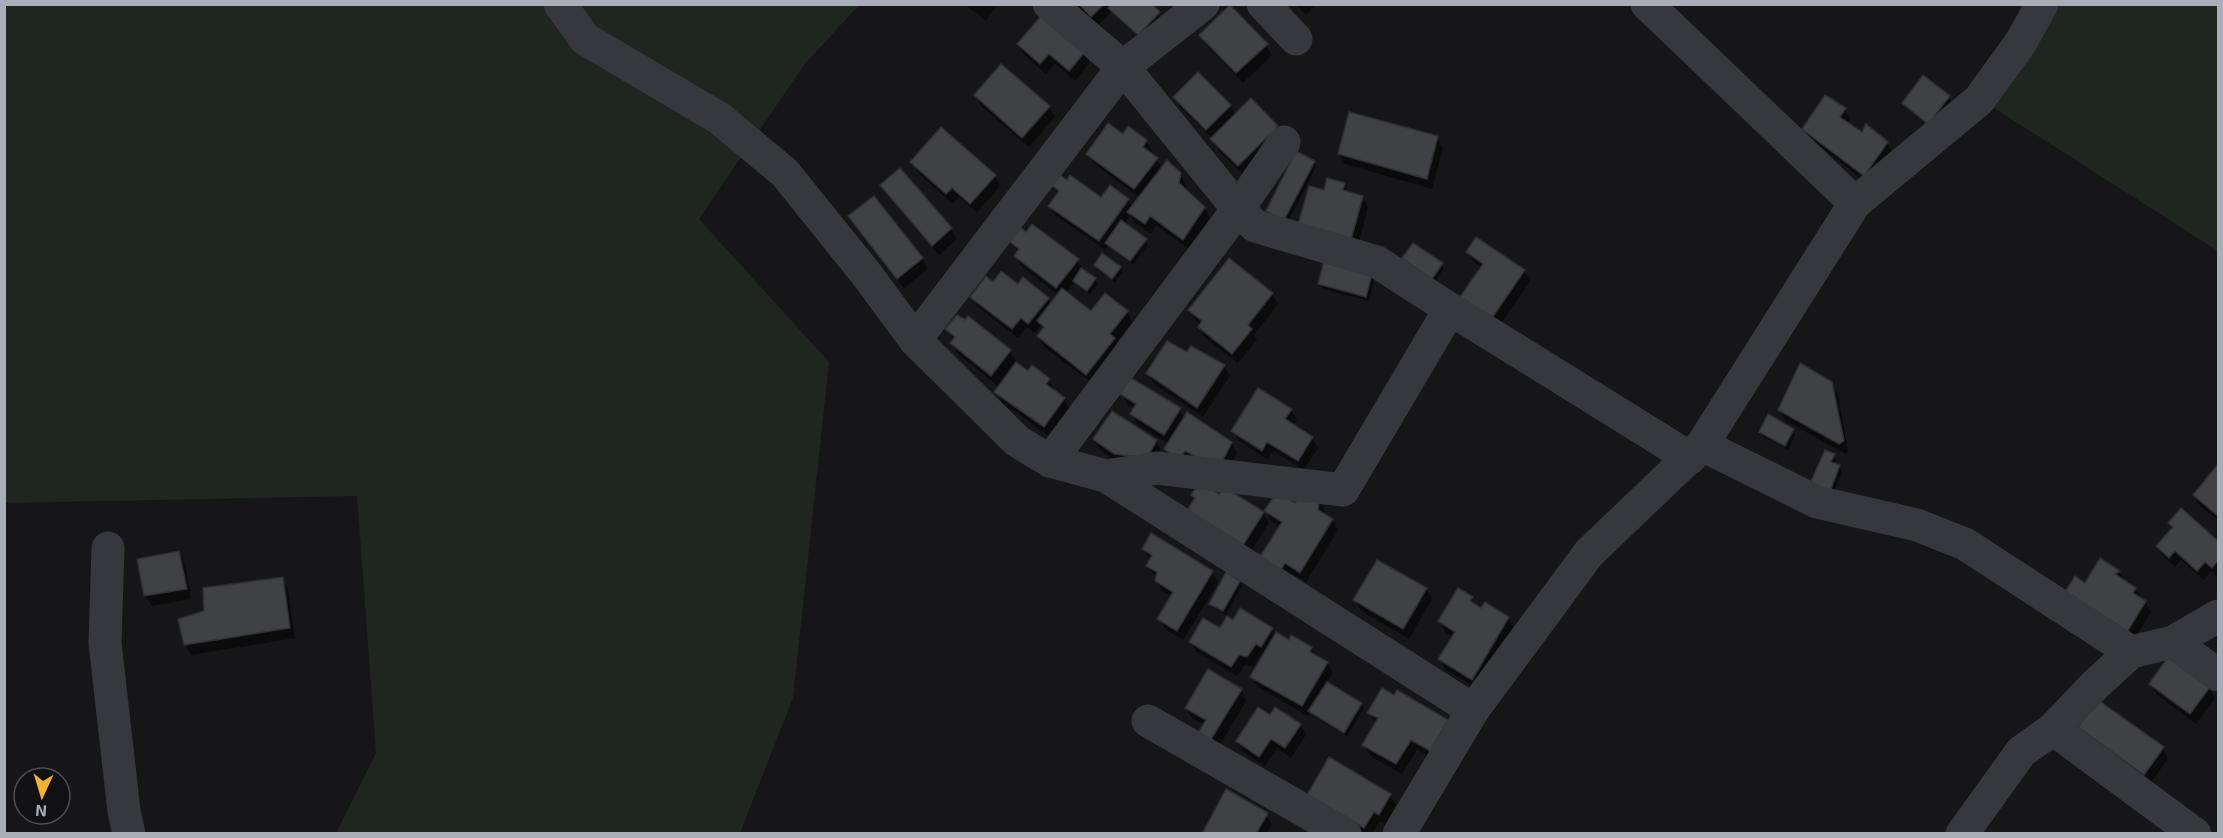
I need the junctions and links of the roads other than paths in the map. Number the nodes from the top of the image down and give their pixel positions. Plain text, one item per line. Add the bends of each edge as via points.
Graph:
1 (560, 4) edge
2 (1049, 4) edge
3 (1203, 4) edge
4 (1263, 4) edge
5 (1647, 4) edge
6 (2042, 4) edge
7 (1296, 39) dead end
8 (1123, 67) junction
9 (1284, 142) dead end
10 (1855, 203) junction
11 (1238, 209) junction
12 (1450, 309) junction
13 (915, 340) junction
14 (1696, 452) junction
15 (1050, 461) junction
16 (1106, 476) junction
17 (108, 548) dead end
18 (2218, 616) edge
19 (2173, 642) junction
20 (2131, 652) junction
21 (2218, 675) edge
22 (1473, 710) junction
23 (1148, 721) dead end
24 (2053, 729) junction
25 (129, 834) edge
26 (1345, 834) edge
27 (1399, 834) edge
28 (1962, 834) edge
29 (2194, 834) edge

1 - 13 street via 585,39 719,118 785,173
2 - 8 street
3 - 8 street
4 - 7 street
5 - 10 street
6 - 10 street via 2021,42 1979,100
8 - 11 street
8 - 13 street
9 - 11 street
10 - 14 street
11 - 12 street via 1255,226 1377,262
11 - 15 street
12 - 14 street
12 - 16 street via 1343,490 1157,468
13 - 15 street via 1017,441
14 - 20 street via 1817,502 1917,525 1965,544
14 - 22 street via 1589,553
15 - 16 street
16 - 22 street
17 - 25 street via 105,643
18 - 19 street
19 - 20 street
19 - 21 street
20 - 24 street
22 - 27 street
23 - 26 street
24 - 28 street via 2021,752
24 - 29 street

